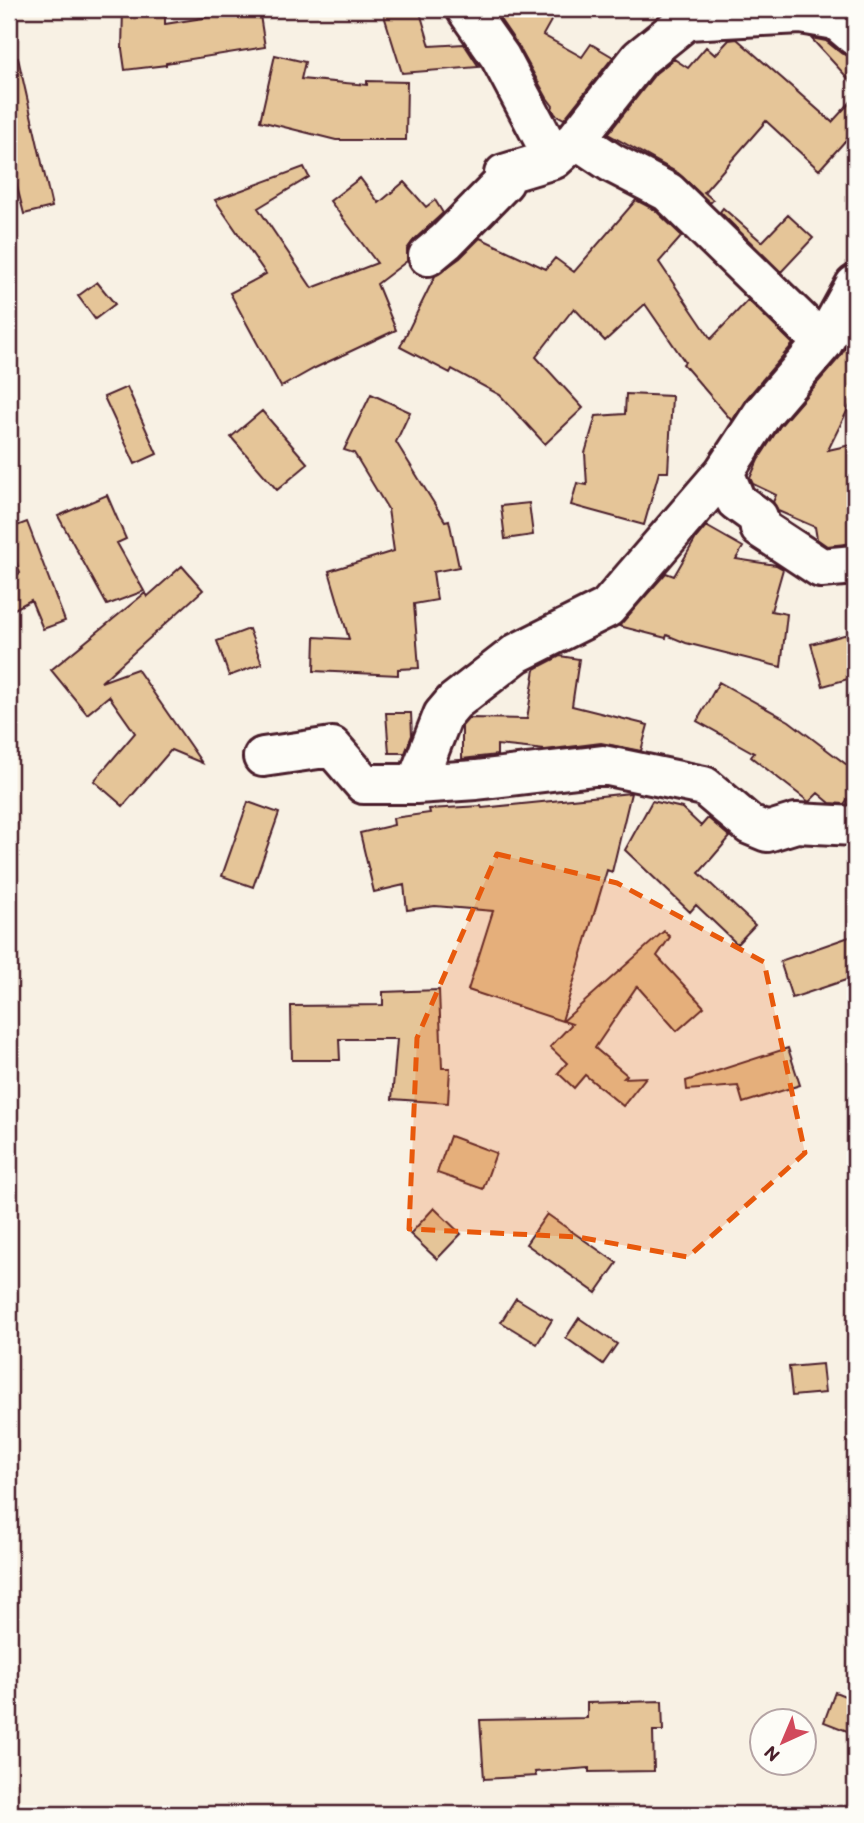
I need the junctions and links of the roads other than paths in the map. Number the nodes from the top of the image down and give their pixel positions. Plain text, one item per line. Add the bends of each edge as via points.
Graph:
1 (466, 9) edge
2 (689, 14) edge
3 (855, 36) edge
4 (565, 149) junction
5 (428, 256) dead end
6 (855, 285) edge
7 (822, 343) junction
8 (724, 472) junction
9 (855, 565) edge
10 (263, 757) dead end
11 (415, 783) junction
12 (855, 826) edge

1 - 4 street
2 - 3 street via 801,14 836,20
2 - 4 street via 640,58
4 - 5 street via 504,174 504,182
4 - 7 street via 612,163 668,192
6 - 7 street
7 - 8 street via 763,413
8 - 9 street via 736,501 758,517 760,528 821,568
8 - 11 street via 607,608 517,653 454,702 443,715
10 - 11 street via 332,747 364,784
11 - 12 street via 603,765 704,786 750,825 768,832 796,823

